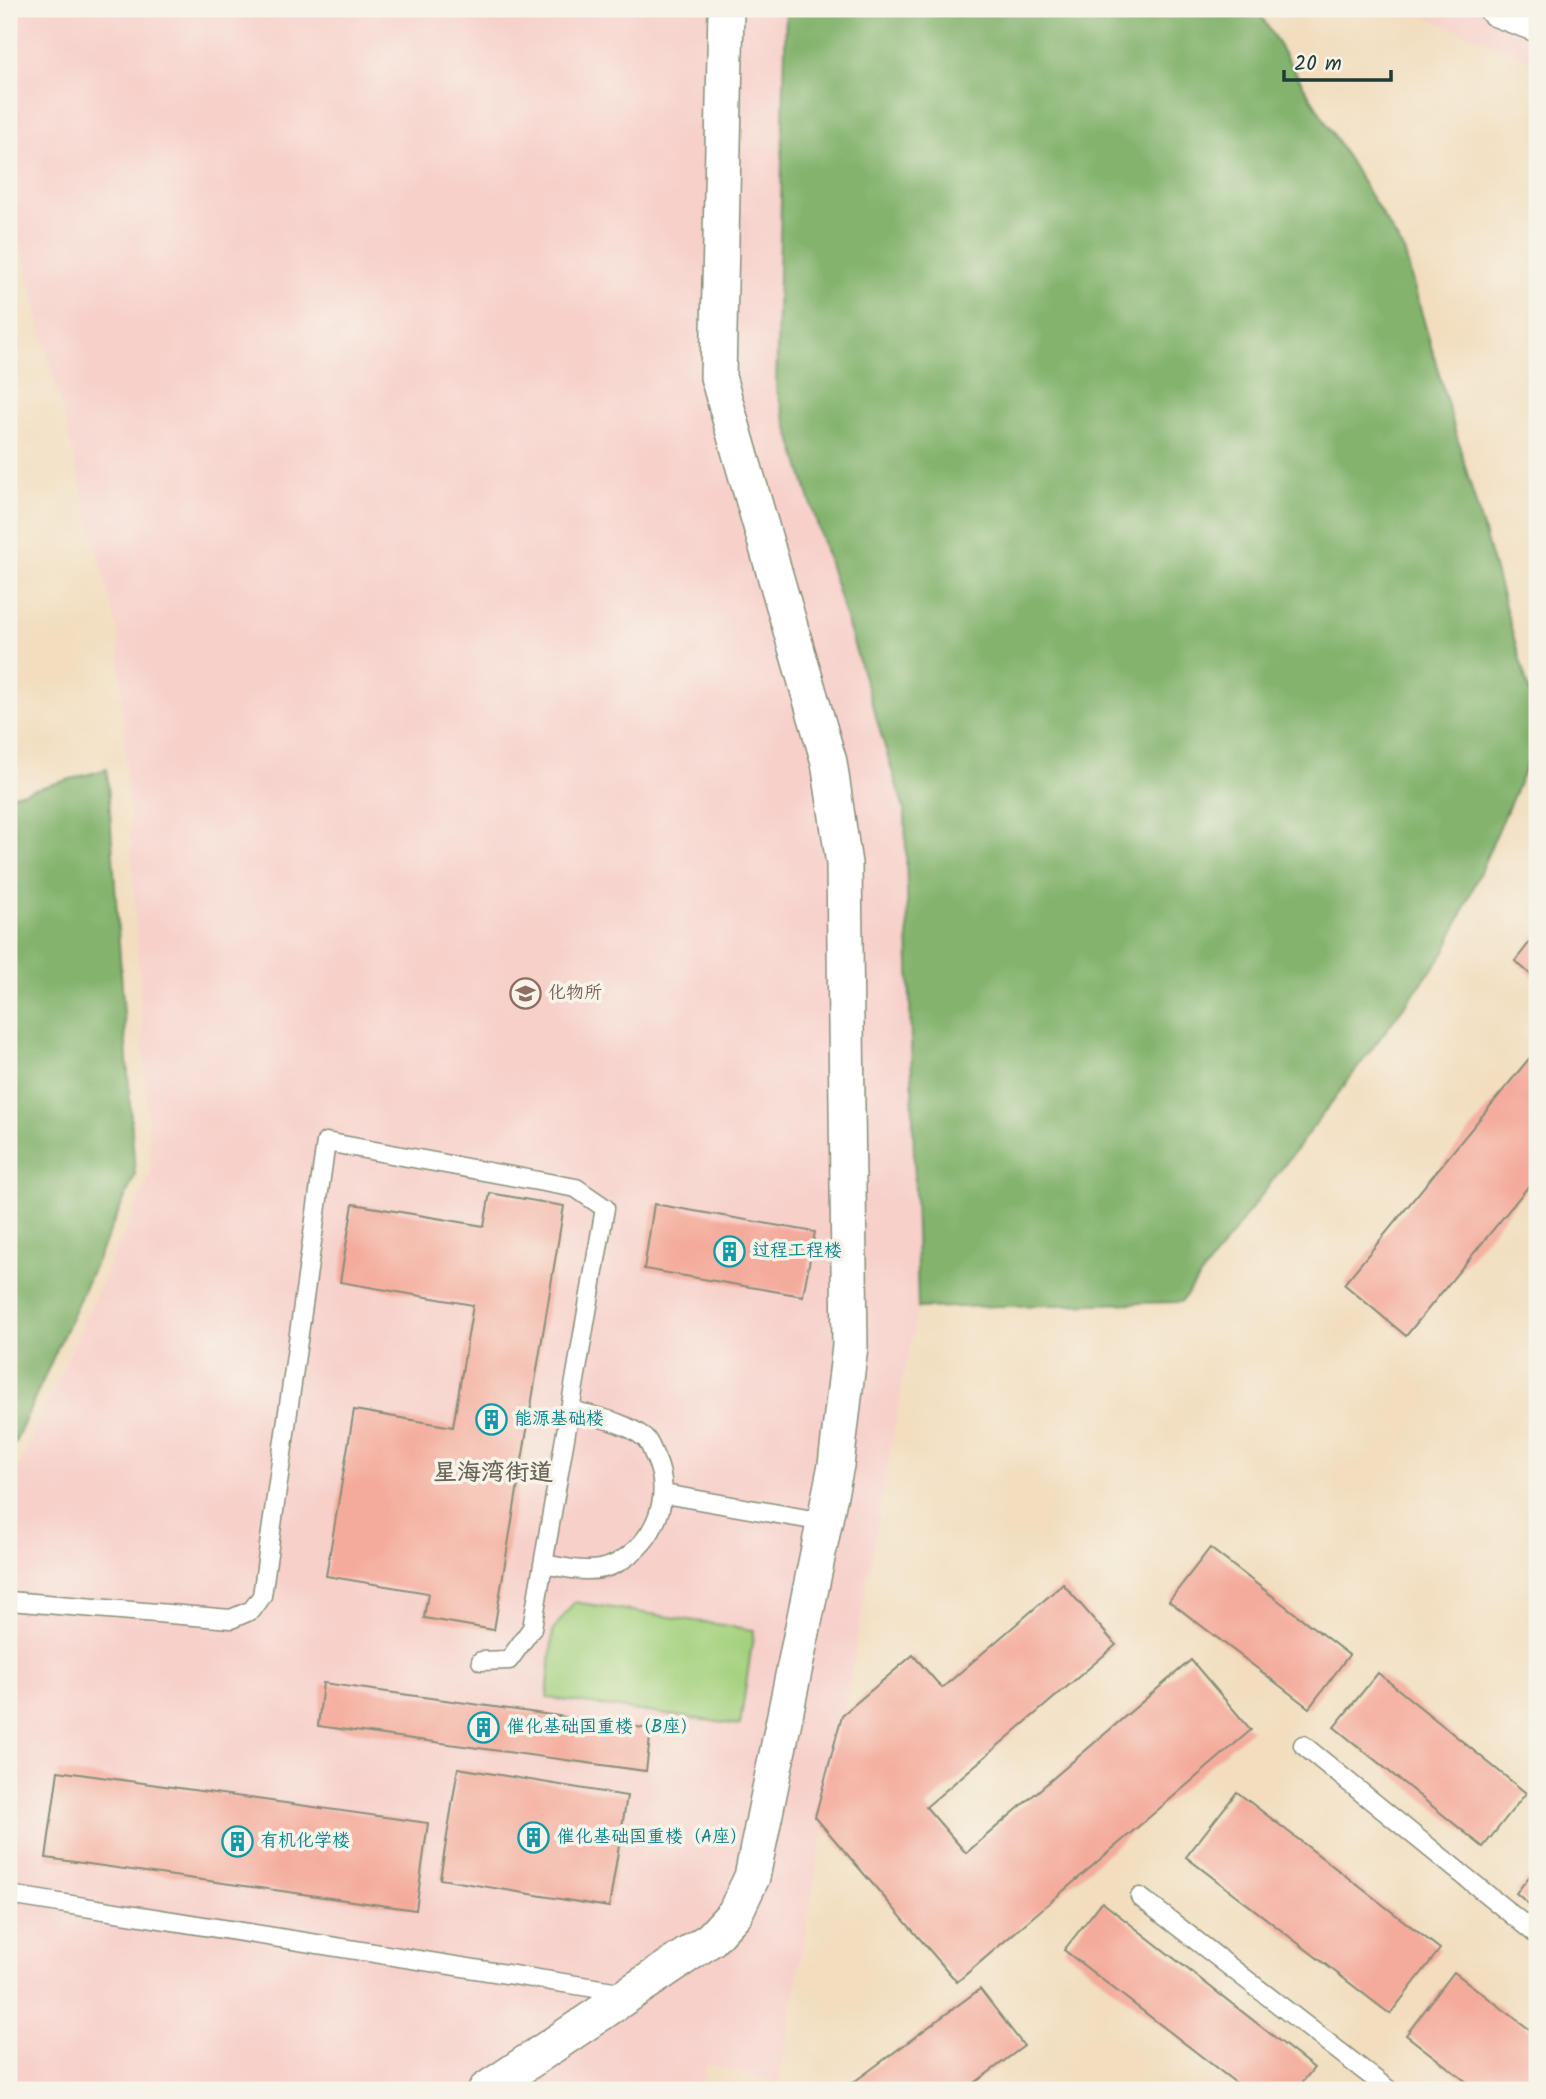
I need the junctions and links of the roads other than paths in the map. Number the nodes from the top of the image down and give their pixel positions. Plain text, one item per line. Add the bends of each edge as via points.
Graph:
1 (726, 9) edge
2 (1497, 9) edge
3 (1537, 24) edge
4 (569, 1409) junction
5 (664, 1494) junction
6 (824, 1522) junction
7 (543, 1564) junction
8 (9, 1601) edge
9 (481, 1661) dead end
10 (1303, 1745) dead end
11 (9, 1895) edge
12 (1140, 1897) dead end
13 (1537, 1935) edge
14 (630, 1994) junction
15 (486, 2090) edge
16 (1389, 2090) edge

1 - 6 street via 718,377 829,762 844,864 850,1346 836,1465
2 - 3 street
4 - 5 lane via 624,1425 647,1440 659,1465
4 - 7 lane
4 - 8 lane via 605,1208 576,1188 326,1142 262,1596 252,1610 231,1619
5 - 6 lane
5 - 7 lane via 655,1525 641,1545 616,1564 590,1571
6 - 14 street via 752,1877 735,1913 710,1939
7 - 9 lane via 532,1629 509,1660
10 - 13 lane
11 - 14 lane
12 - 16 lane
14 - 15 street

